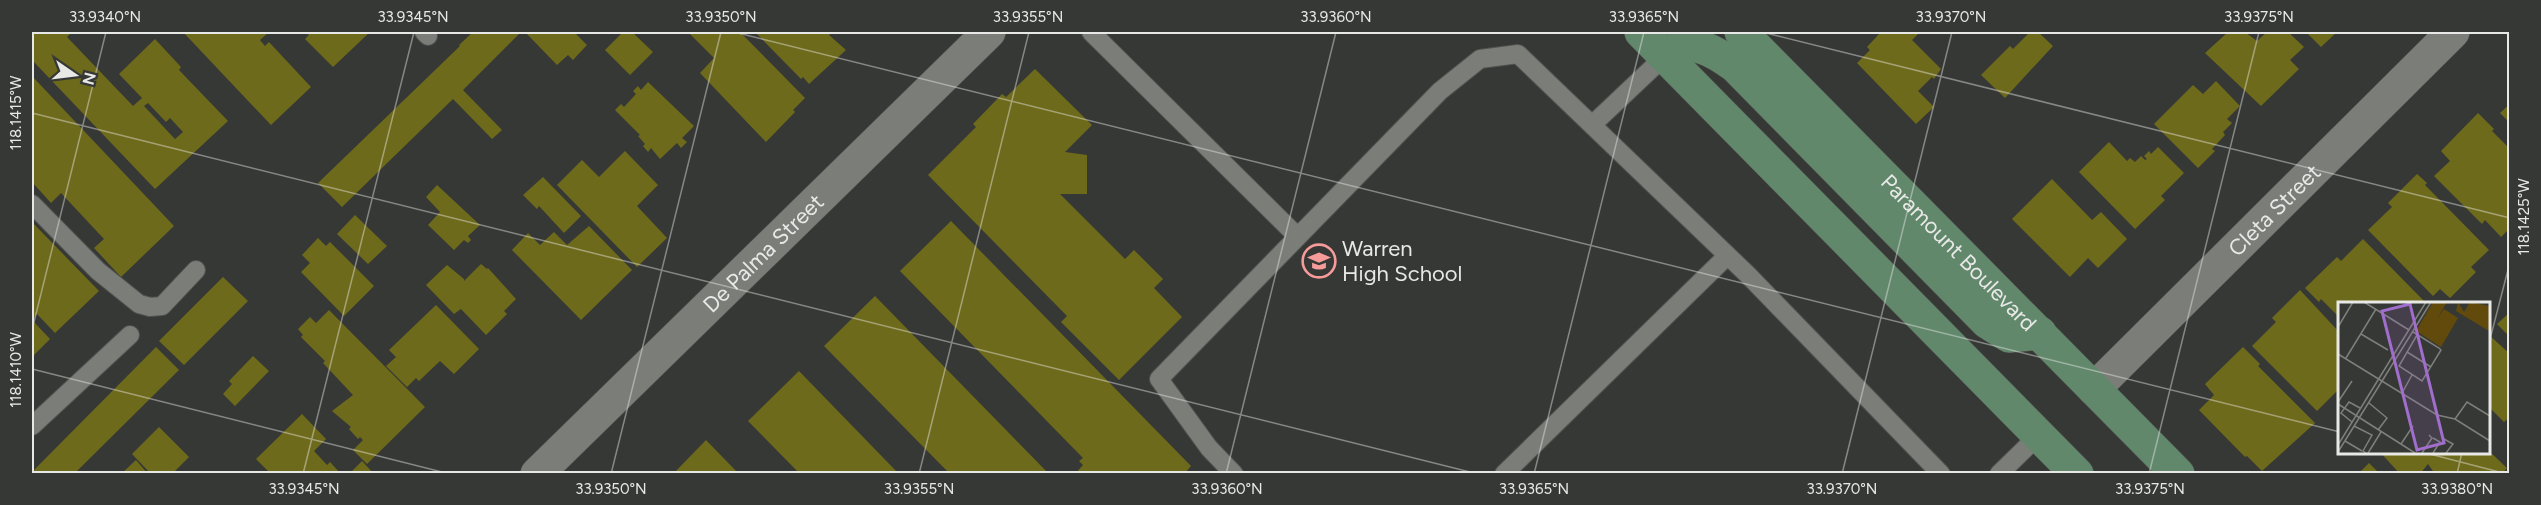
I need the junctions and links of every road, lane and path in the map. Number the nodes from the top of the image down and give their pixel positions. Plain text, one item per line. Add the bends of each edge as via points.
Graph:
1 (989, 32) edge
2 (1091, 32) edge
3 (1641, 32) edge
4 (1741, 32) edge
5 (2453, 32) edge
6 (1665, 56) junction
7 (1592, 125) junction
8 (32, 204) edge
9 (1297, 236) junction
10 (1727, 256) junction
11 (196, 270) dead end
12 (2040, 333) junction
13 (130, 335) dead end
14 (2094, 389) junction
15 (32, 426) edge
16 (2039, 435) junction
17 (537, 474) edge
18 (1234, 474) edge
19 (1504, 474) edge
20 (1941, 474) edge
21 (1999, 474) edge
22 (2077, 474) edge
23 (2178, 474) edge

1 - 17 street, De Palma Street
2 - 9 lane
3 - 6 main road
4 - 12 main road, Paramount Boulevard
5 - 14 street, Cleta Street
6 - 7 lane
6 - 12 main road via 1684,45 1707,48 1728,61 1987,322 2009,336
6 - 16 main road
7 - 9 lane via 1518,54 1480,59 1440,91
7 - 10 lane
8 - 11 lane via 98,271 140,304 150,308 162,306
9 - 18 lane via 1159,379 1209,448
10 - 19 lane
10 - 20 lane
12 - 14 main road, Paramount Boulevard
13 - 15 lane
14 - 23 main road, Paramount Boulevard
16 - 21 lane
16 - 22 main road

